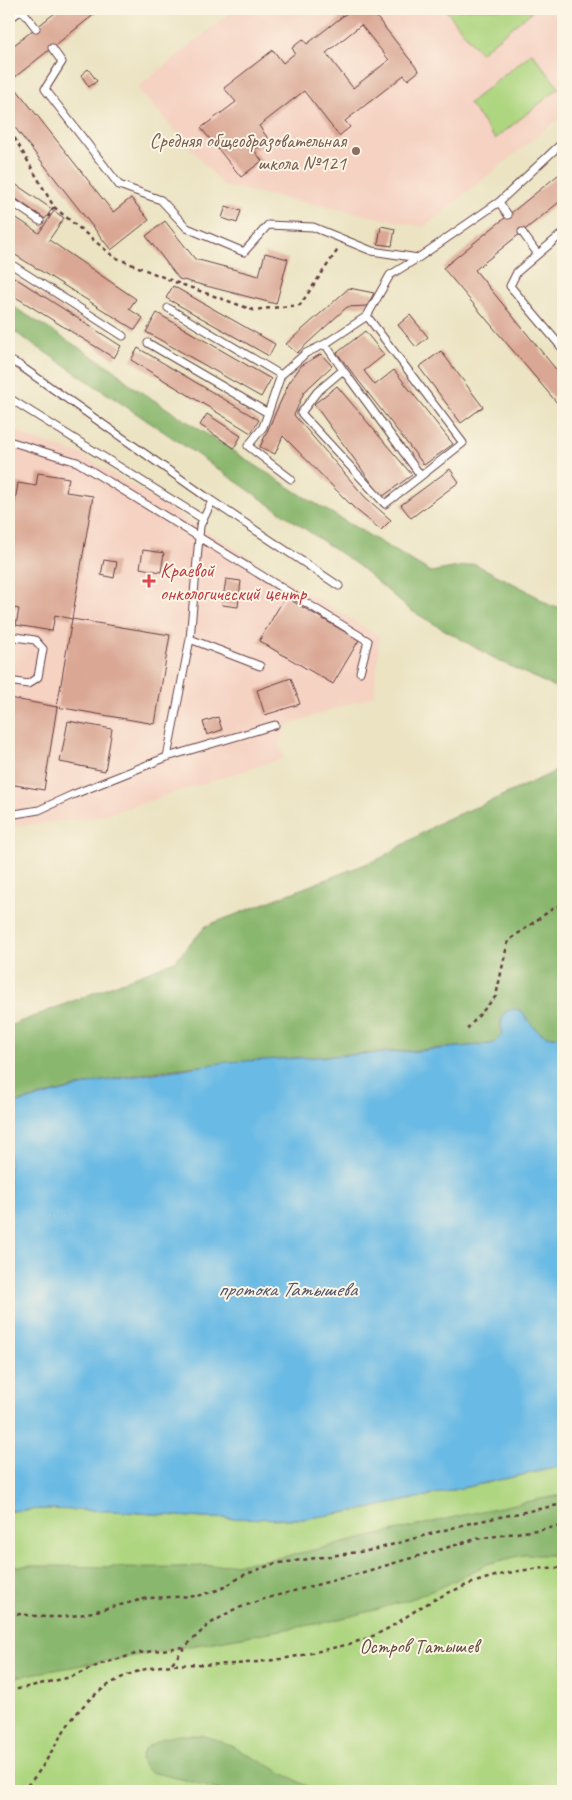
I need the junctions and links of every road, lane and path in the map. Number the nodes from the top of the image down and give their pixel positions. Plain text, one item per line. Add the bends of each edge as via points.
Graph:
1 (22, 9) edge
2 (9, 19) edge
3 (36, 28) dead end
4 (52, 48) dead end
5 (9, 132) edge
6 (563, 142) edge
7 (9, 200) edge
8 (499, 202) junction
9 (54, 207) junction
10 (508, 215) dead end
11 (40, 221) joint
12 (522, 232) dead end
13 (563, 233) edge
14 (338, 248) dead end
15 (537, 253) junction
16 (418, 258) junction
17 (9, 263) edge
18 (168, 308) dead end
19 (367, 316) junction
20 (122, 336) dead end
21 (148, 343) dead end
22 (325, 344) junction
23 (563, 348) edge
24 (9, 360) edge
25 (343, 370) junction
26 (280, 375) junction
27 (9, 398) edge
28 (268, 413) junction
29 (9, 441) edge
30 (421, 476) junction
31 (291, 479) dead end
32 (212, 501) junction
33 (203, 519) junction
34 (199, 538) junction
35 (339, 586) dead end
36 (9, 636) edge
37 (190, 639) junction
38 (260, 666) dead end
39 (360, 672) dead end
40 (9, 680) edge
41 (275, 726) dead end
42 (167, 757) junction
43 (9, 815) edge
44 (563, 905) edge
45 (467, 1029) dead end
46 (563, 1504) edge
47 (563, 1526) edge
48 (563, 1568) edge
49 (9, 1613) edge
50 (185, 1647) junction
51 (171, 1664) junction
52 (9, 1691) edge
53 (21, 1791) edge

1 - 2 lane
1 - 3 lane
4 - 16 lane via 62,62 45,89 119,184 161,200 186,228 244,252 268,224 313,227 372,252
5 - 9 path
6 - 8 lane
7 - 11 lane
8 - 10 lane
8 - 16 lane
9 - 11 path via 47,219
9 - 14 path via 114,257 253,310 300,305
12 - 15 lane
13 - 15 lane
15 - 23 lane via 517,272 510,286
16 - 19 lane via 390,275
17 - 20 lane
18 - 26 lane
19 - 22 lane
19 - 30 lane via 463,443
21 - 28 lane
22 - 25 lane
22 - 26 lane via 306,353
24 - 32 lane
25 - 30 lane
25 - 30 lane via 316,392 302,413 385,504
26 - 28 lane
27 - 33 lane
28 - 31 lane via 263,427 248,446
29 - 34 lane via 78,462
32 - 33 lane
32 - 35 lane
33 - 34 lane
34 - 37 lane
34 - 39 lane via 368,641
36 - 40 lane via 35,640 43,650 38,677 28,684
37 - 38 lane
37 - 42 lane
41 - 42 lane
42 - 43 lane via 39,810
44 - 45 path via 555,907 508,941 496,996
46 - 49 path via 466,1524 373,1550 273,1564 244,1575 221,1589 198,1596 148,1598 60,1617
47 - 50 path via 476,1539 264,1599 232,1610 208,1625
48 - 51 path via 544,1567 515,1572 474,1584 424,1605 380,1633 323,1650 234,1664
50 - 51 path
50 - 52 path via 139,1653 71,1677
51 - 53 path via 137,1671 119,1679 88,1701 72,1718 36,1776

